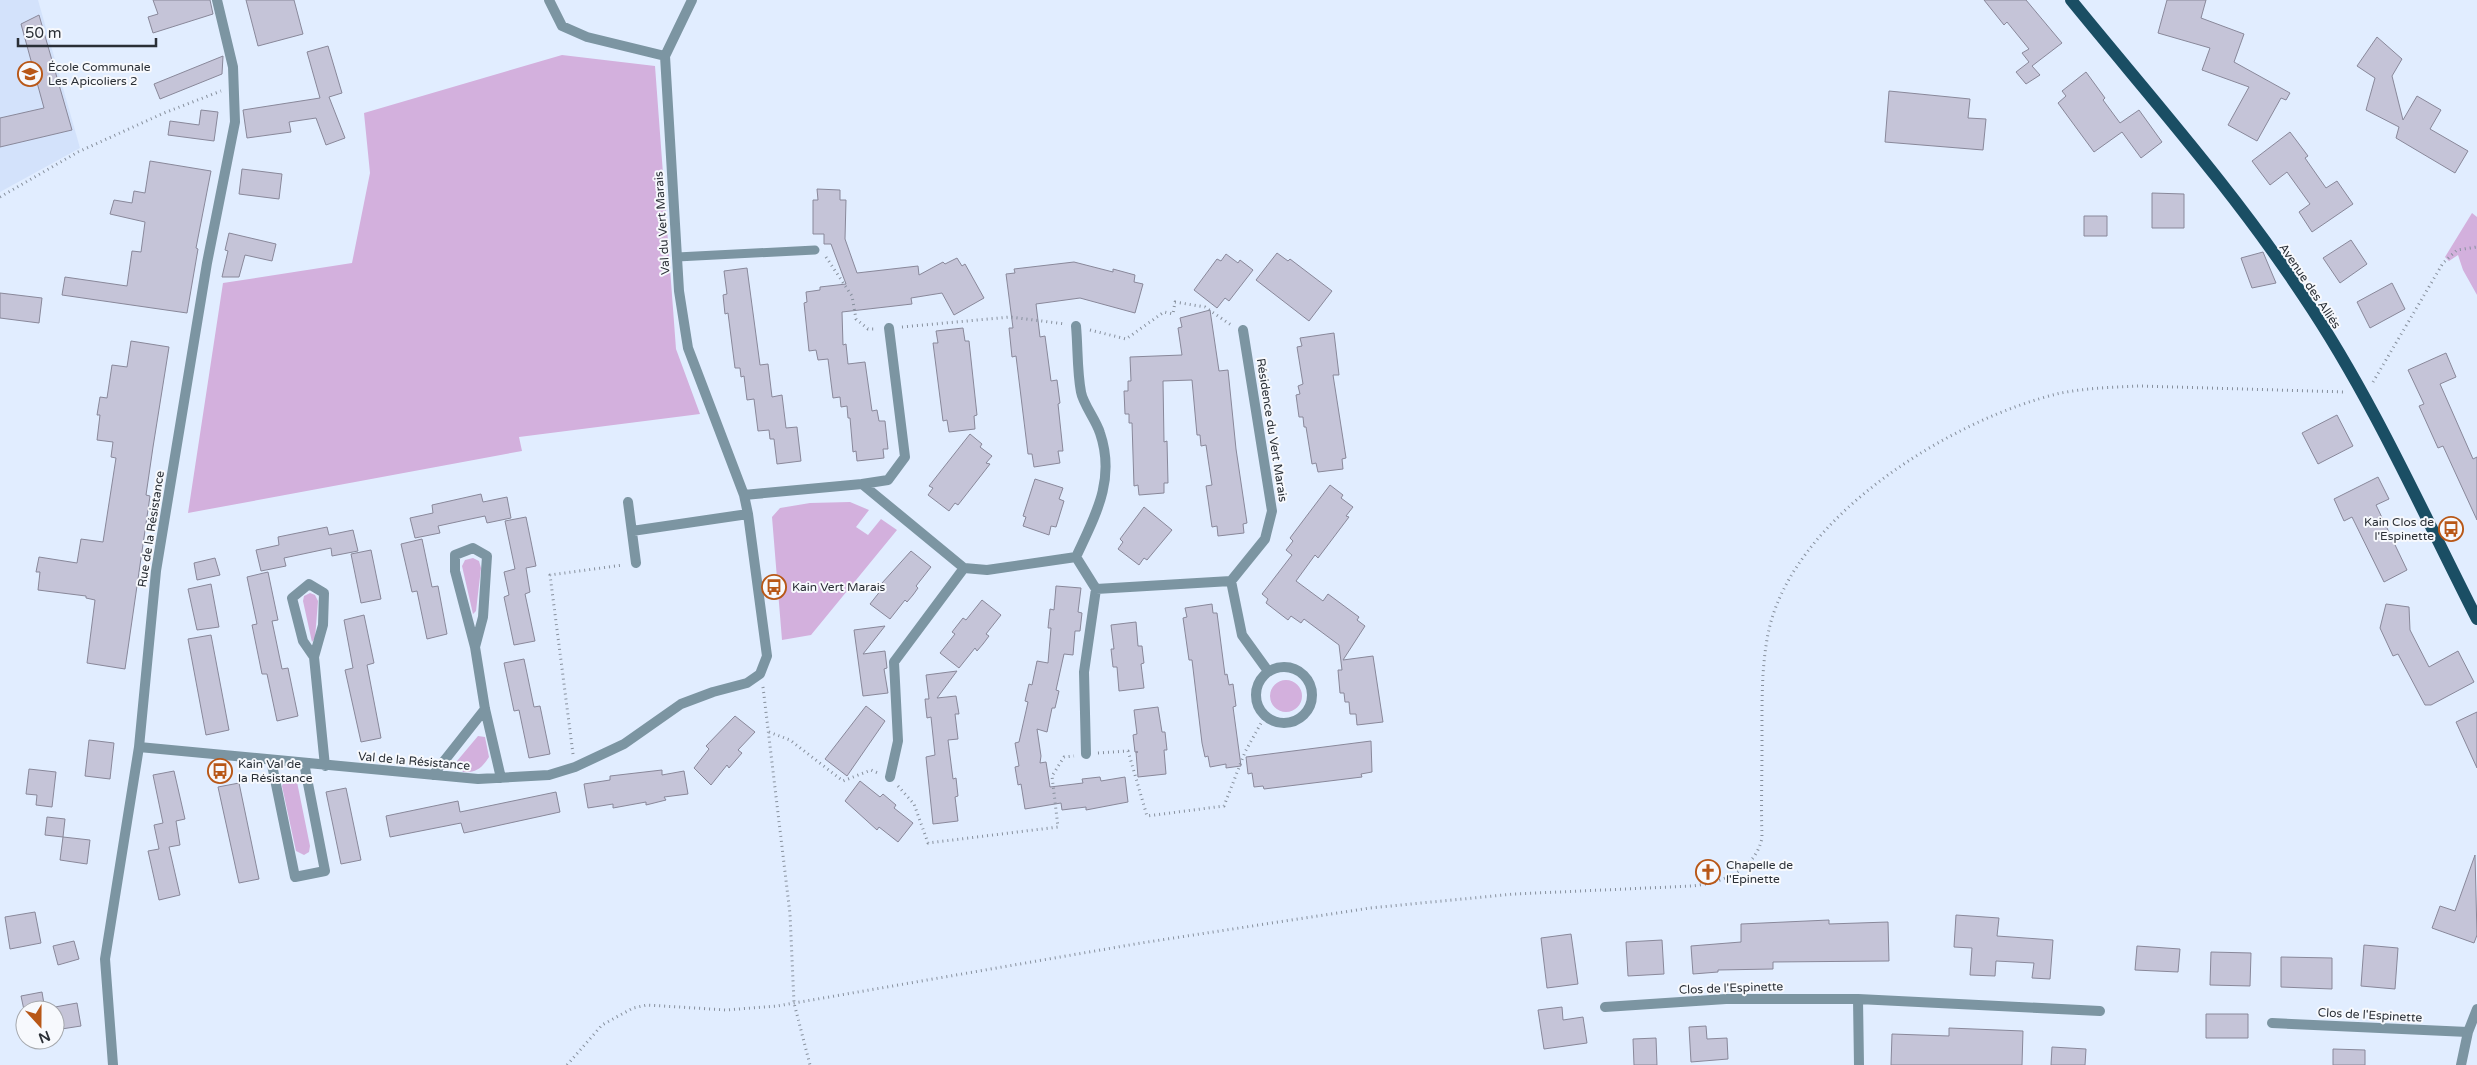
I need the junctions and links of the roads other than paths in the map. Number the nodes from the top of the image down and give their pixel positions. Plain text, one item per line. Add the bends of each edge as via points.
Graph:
1 (217, 0) edge
2 (549, 0) edge
3 (692, 0) edge
4 (2071, 0) edge
5 (664, 56) junction
6 (815, 250) road end
7 (677, 257) junction
8 (1076, 326) road end
9 (889, 328) road end
10 (1243, 330) road end
11 (862, 484) junction
12 (744, 495) junction
13 (628, 502) dead end
14 (748, 514) junction
15 (632, 530) junction
16 (1076, 557) junction
17 (636, 563) road end
18 (964, 568) junction
19 (1231, 581) junction
20 (1096, 589) junction
21 (2477, 619) edge
22 (474, 647) junction
23 (314, 657) junction
24 (1268, 671) junction
25 (485, 709) junction
26 (139, 747) junction
27 (1086, 754) road end
28 (272, 760) junction
29 (304, 763) junction
30 (326, 766) junction
31 (433, 775) junction
32 (549, 775) joint
33 (890, 777) road end
34 (501, 778) junction
35 (1858, 999) junction
36 (1605, 1007) dead end
37 (2477, 1008) edge
38 (2100, 1011) dead end
39 (2272, 1023) dead end
40 (2468, 1032) junction
41 (112, 1065) edge
42 (1859, 1065) edge
43 (2461, 1065) edge

1 - 26 street, Rue de la Résistance via 233,67 234,122 156,571
2 - 5 street via 562,26 587,37
3 - 5 street
4 - 21 main road, Avenue des Alliés via 2234,202 2304,296 2362,391
5 - 7 street, Val du Vert Marais
6 - 7 lane
7 - 12 street, Val du Vert Marais via 688,348
8 - 16 street via 1081,394 1096,420 1105,445 1106,474 1101,502
9 - 11 street via 905,457 888,480
10 - 19 street, Résidence du Vert Marais via 1272,511 1265,539
11 - 12 street
11 - 18 street
12 - 14 street, Val du Vert Marais
13 - 15 street
14 - 15 street
14 - 32 street, Val du Vert Marais via 767,656 760,674 747,683 681,704 624,744 575,767
15 - 17 street
16 - 18 street via 987,570
16 - 20 street
18 - 33 street via 894,662 898,740
19 - 20 street
19 - 24 street via 1242,635
20 - 27 street via 1084,672
22 - 22 street via 483,617 487,556 473,548 455,555 454,571
22 - 25 street
23 - 23 street via 323,626 324,593 310,584 292,598 303,642
23 - 30 street
24 - 24 street via 1261,679 1256,698 1266,716 1283,723 1292,722 1308,710 1312,692 1309,682 1296,669 1286,667
25 - 31 street
25 - 34 street
26 - 28 street, Val de la Résistance
26 - 41 street, Rue de la Résistance via 105,959
28 - 29 street, Val de la Résistance
28 - 29 street via 295,877 325,871
29 - 30 street, Val de la Résistance
30 - 31 street, Val de la Résistance
31 - 34 street, Val de la Résistance via 478,780
32 - 34 street, Val de la Résistance
35 - 36 street, Clos de l'Espinette via 1726,999
35 - 38 street, Clos de l'Espinette
35 - 42 street
37 - 40 street
39 - 40 street, Clos de l'Espinette
40 - 43 street

